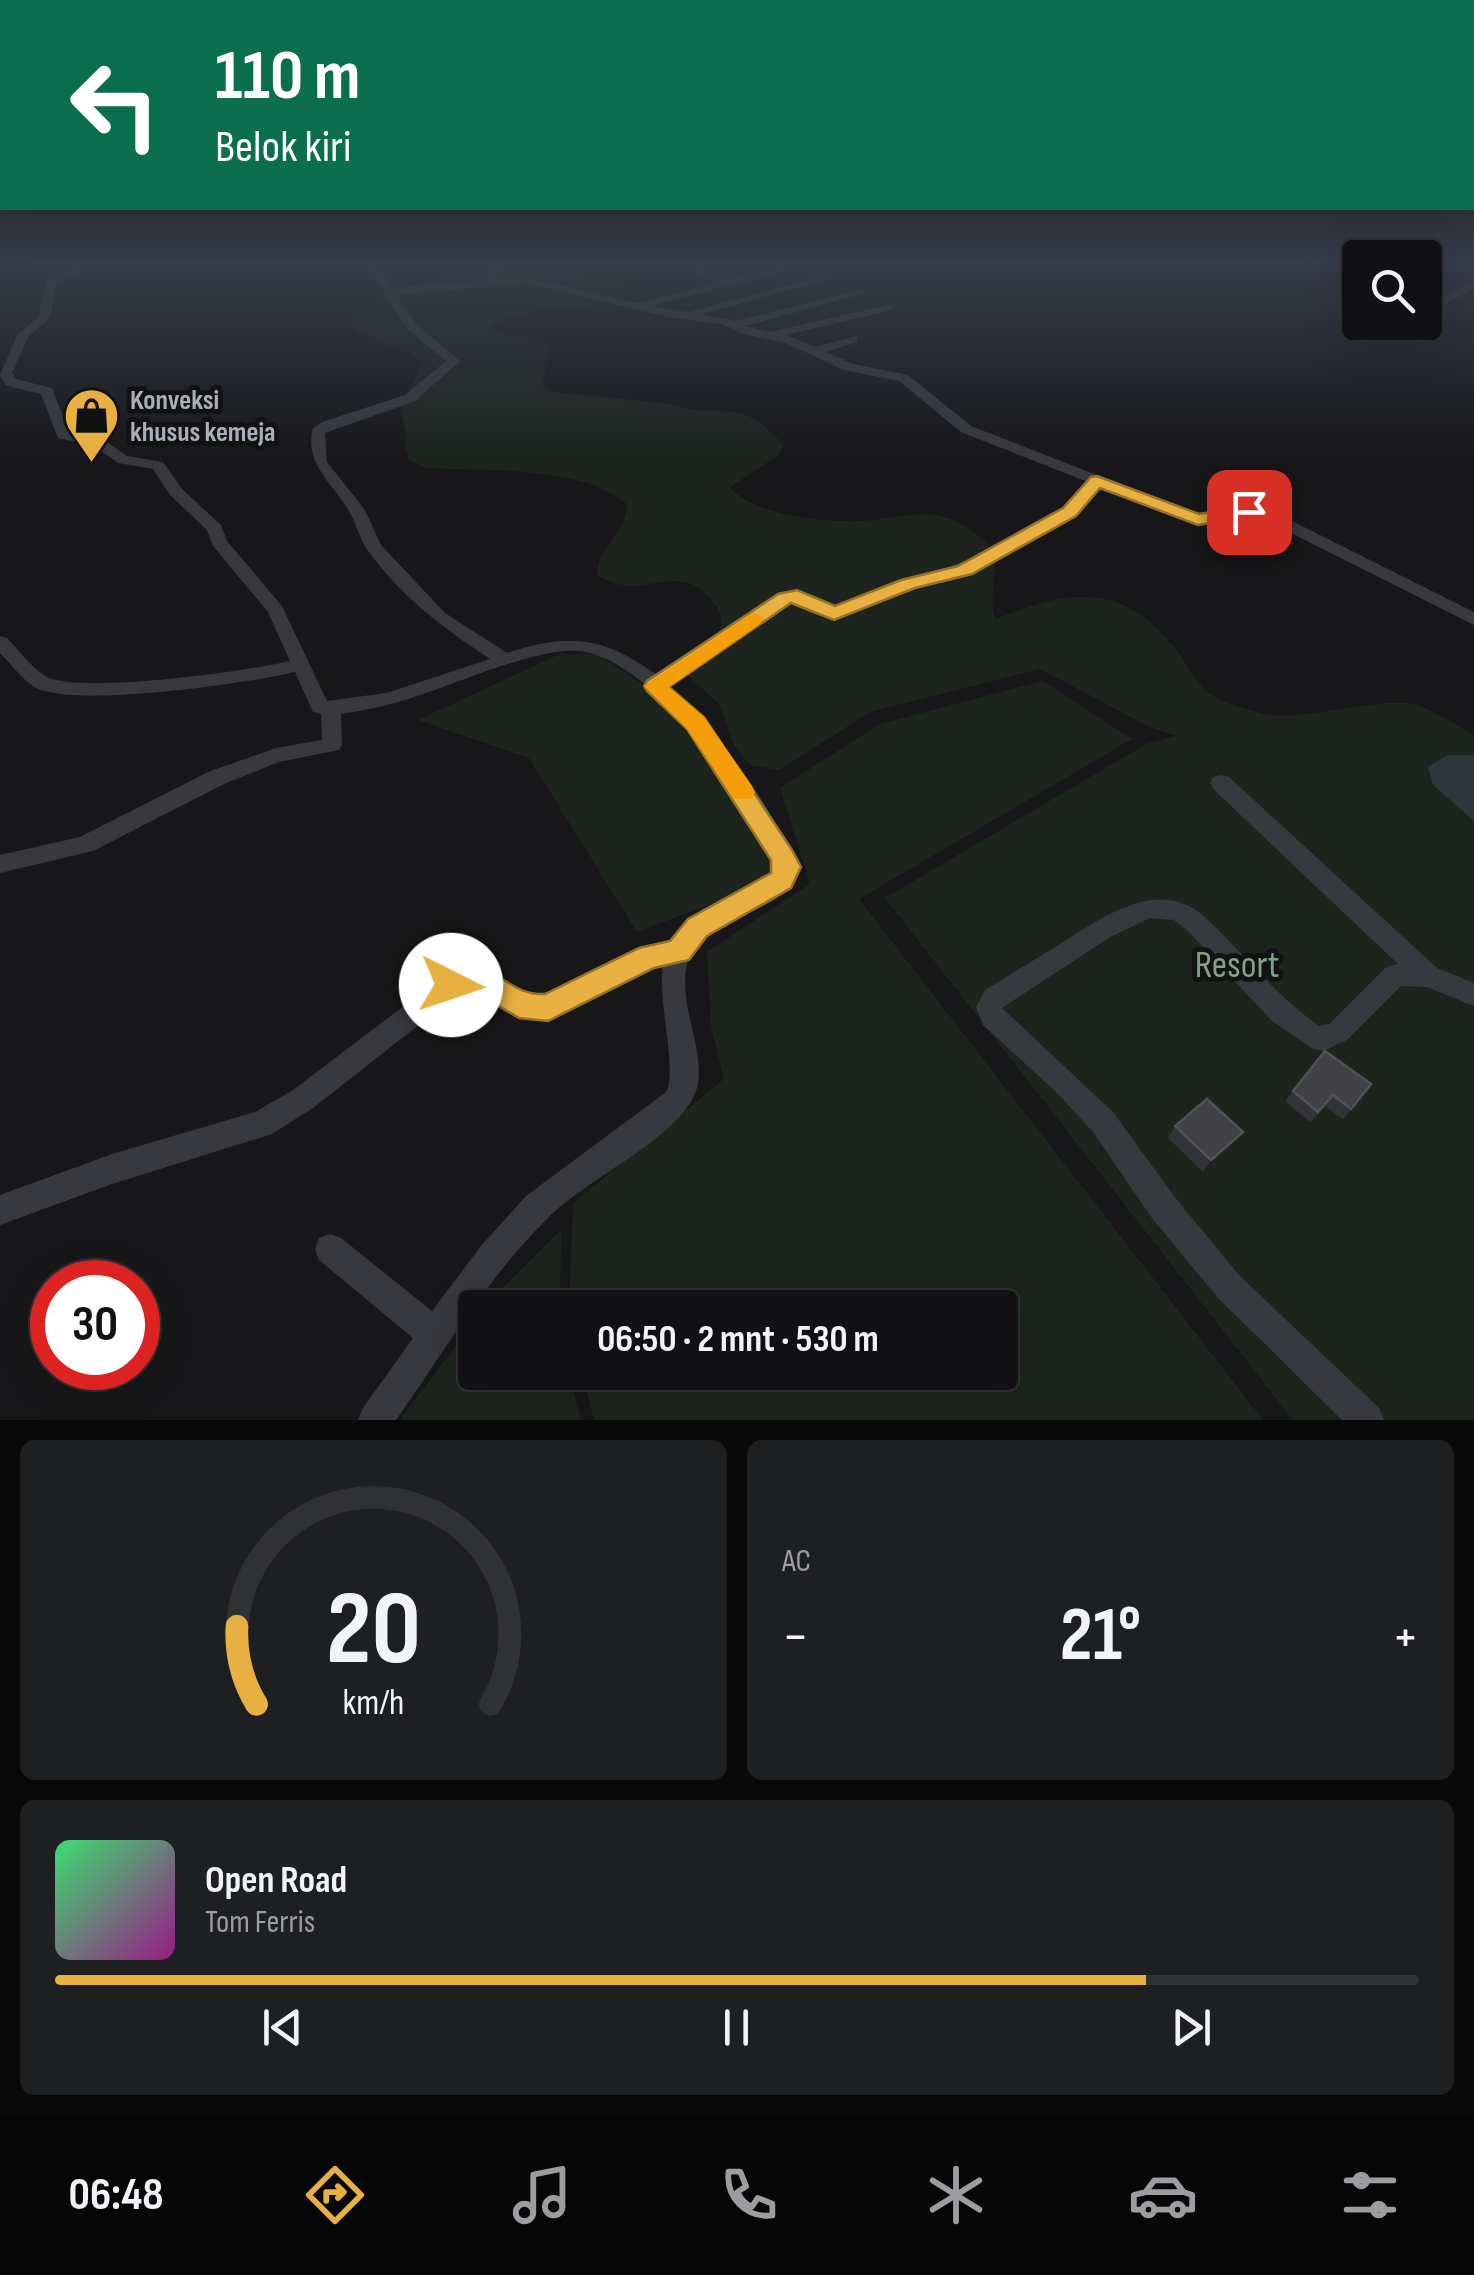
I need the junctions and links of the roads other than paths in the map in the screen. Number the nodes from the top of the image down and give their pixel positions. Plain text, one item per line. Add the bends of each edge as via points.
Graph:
1 (33, 327) edge
2 (413, 327) edge
3 (741, 327) edge
4 (806, 327) edge
5 (832, 327) edge
6 (770, 336) junction
7 (814, 351) junction
8 (1097, 481) junction
9 (1474, 619) edge
10 (0, 642) edge
11 (505, 660) junction
12 (302, 664) junction
13 (655, 686) junction
14 (331, 709) junction
15 (1221, 783) dead end
16 (0, 864) edge
17 (678, 951) junction
18 (1428, 976) junction
19 (1474, 995) edge
20 (0, 1210) edge
21 (330, 1249) dead end
22 (434, 1334) junction
23 (375, 1420) edge
24 (1367, 1420) edge

1 - 12 street via 4,373 11,382 47,391 63,435 99,443 123,460 158,465 276,610
2 - 11 street via 453,363 410,398 323,426 318,456 404,584 439,617
3 - 6 street
4 - 6 street
5 - 7 street via 853,339
6 - 7 street
7 - 8 street via 849,367 903,378 966,429
8 - 9 street via 1198,520 1264,513
8 - 13 street via 1070,512 965,570 834,613 788,596
10 - 12 street via 41,683 104,690 253,676
11 - 13 street via 557,644 588,646 614,655
11 - 14 street
12 - 14 street via 320,707
13 - 17 street via 696,723 788,867 775,887 698,928
14 - 16 street via 332,746 276,755 85,844
15 - 18 street
17 - 20 street via 649,957 536,1009 481,981 462,981 438,992 303,1100 262,1124
17 - 22 street via 672,1010 684,1062 682,1094 538,1206
18 - 19 street
18 - 24 street via 1395,975 1323,1040 1248,983 1190,917 1155,908 1097,932 988,1006 1103,1122 1228,1286
21 - 22 street
22 - 23 street

